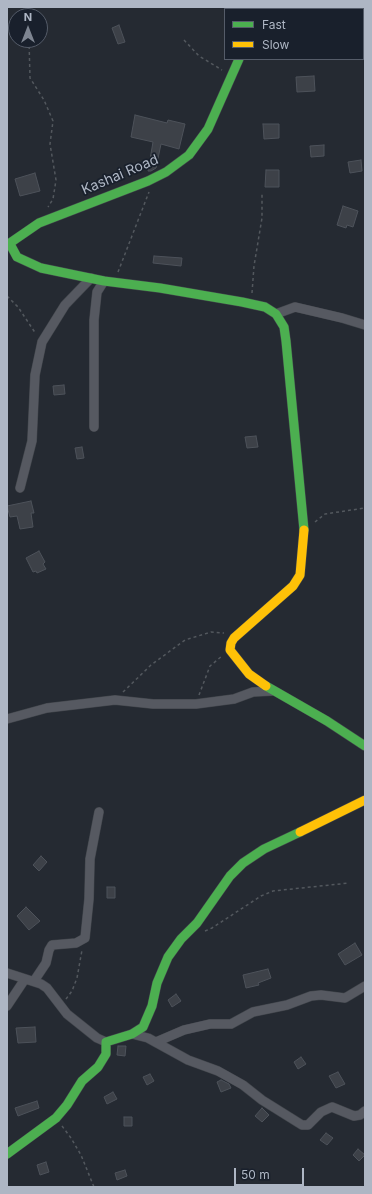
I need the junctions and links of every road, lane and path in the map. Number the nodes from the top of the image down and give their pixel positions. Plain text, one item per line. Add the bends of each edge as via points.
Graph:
1 (184, 40) dead end
2 (29, 48) edge
3 (239, 60) edge
4 (232, 75) junction
5 (150, 191) dead end
6 (262, 192) dead end
7 (39, 223) junction
8 (9, 245) edge
9 (91, 278) junction
10 (104, 281) junction
11 (114, 282) junction
12 (7, 296) edge
13 (251, 304) junction
14 (276, 314) junction
15 (365, 325) edge
16 (42, 342) junction
17 (94, 427) dead end
18 (20, 488) dead end
19 (365, 508) edge
20 (304, 530) junction
21 (238, 634) junction
22 (230, 650) junction
23 (272, 691) junction
24 (114, 700) junction
25 (196, 704) junction
26 (7, 719) edge
27 (365, 746) edge
28 (365, 800) edge
29 (99, 812) dead end
30 (349, 883) dead end
31 (200, 933) dead end
32 (82, 940) junction
33 (7, 972) edge
34 (29, 980) junction
35 (365, 986) edge
36 (7, 1006) edge
37 (60, 1006) junction
38 (132, 1034) junction
39 (106, 1042) junction
40 (156, 1042) junction
41 (365, 1111) edge
42 (56, 1118) junction
43 (7, 1154) edge
44 (94, 1187) edge

1 - 4 path via 199,56
2 - 7 path via 30,78 53,121 50,144 56,180 53,199
3 - 4 street, Kashai Road
4 - 7 street, Kashai Road via 208,129 189,155 166,172 148,181
5 - 11 path
6 - 13 path via 262,218
7 - 8 street, Kashai Road
8 - 9 street via 16,257 41,268
9 - 10 street
9 - 16 street via 64,305
10 - 11 street
10 - 17 street via 97,292 94,320
11 - 13 street
12 - 16 path via 18,307
13 - 14 street via 265,307
14 - 15 street via 295,307
14 - 20 street via 284,327 286,341
16 - 18 street via 35,375 32,441
19 - 20 path via 326,514
20 - 21 street via 300,575 280,600
21 - 22 street via 231,642
21 - 24 path via 210,632 185,640 151,665
22 - 23 street via 250,674
22 - 25 path via 210,666
23 - 25 street via 253,692 234,699
23 - 27 street via 327,721
24 - 25 street
24 - 26 street via 47,708
28 - 38 street via 264,849 243,863 230,876 197,923 168,957 157,983 148,1017 143,1027
29 - 32 street via 90,859 86,932
30 - 31 path via 273,891
32 - 34 street via 52,946 46,963
32 - 37 path via 83,955 77,978 72,991
33 - 34 street
34 - 36 street
34 - 37 street via 47,988
35 - 40 street via 345,998 311,996 288,1005 253,1012 231,1024 210,1024 184,1030
37 - 39 street via 97,1038
38 - 39 street
38 - 40 street
39 - 42 street via 106,1054 98,1067 82,1081 68,1105
40 - 41 street via 243,1085 302,1125 308,1126 324,1110 332,1107 354,1116
42 - 43 street
42 - 44 path via 71,1138

